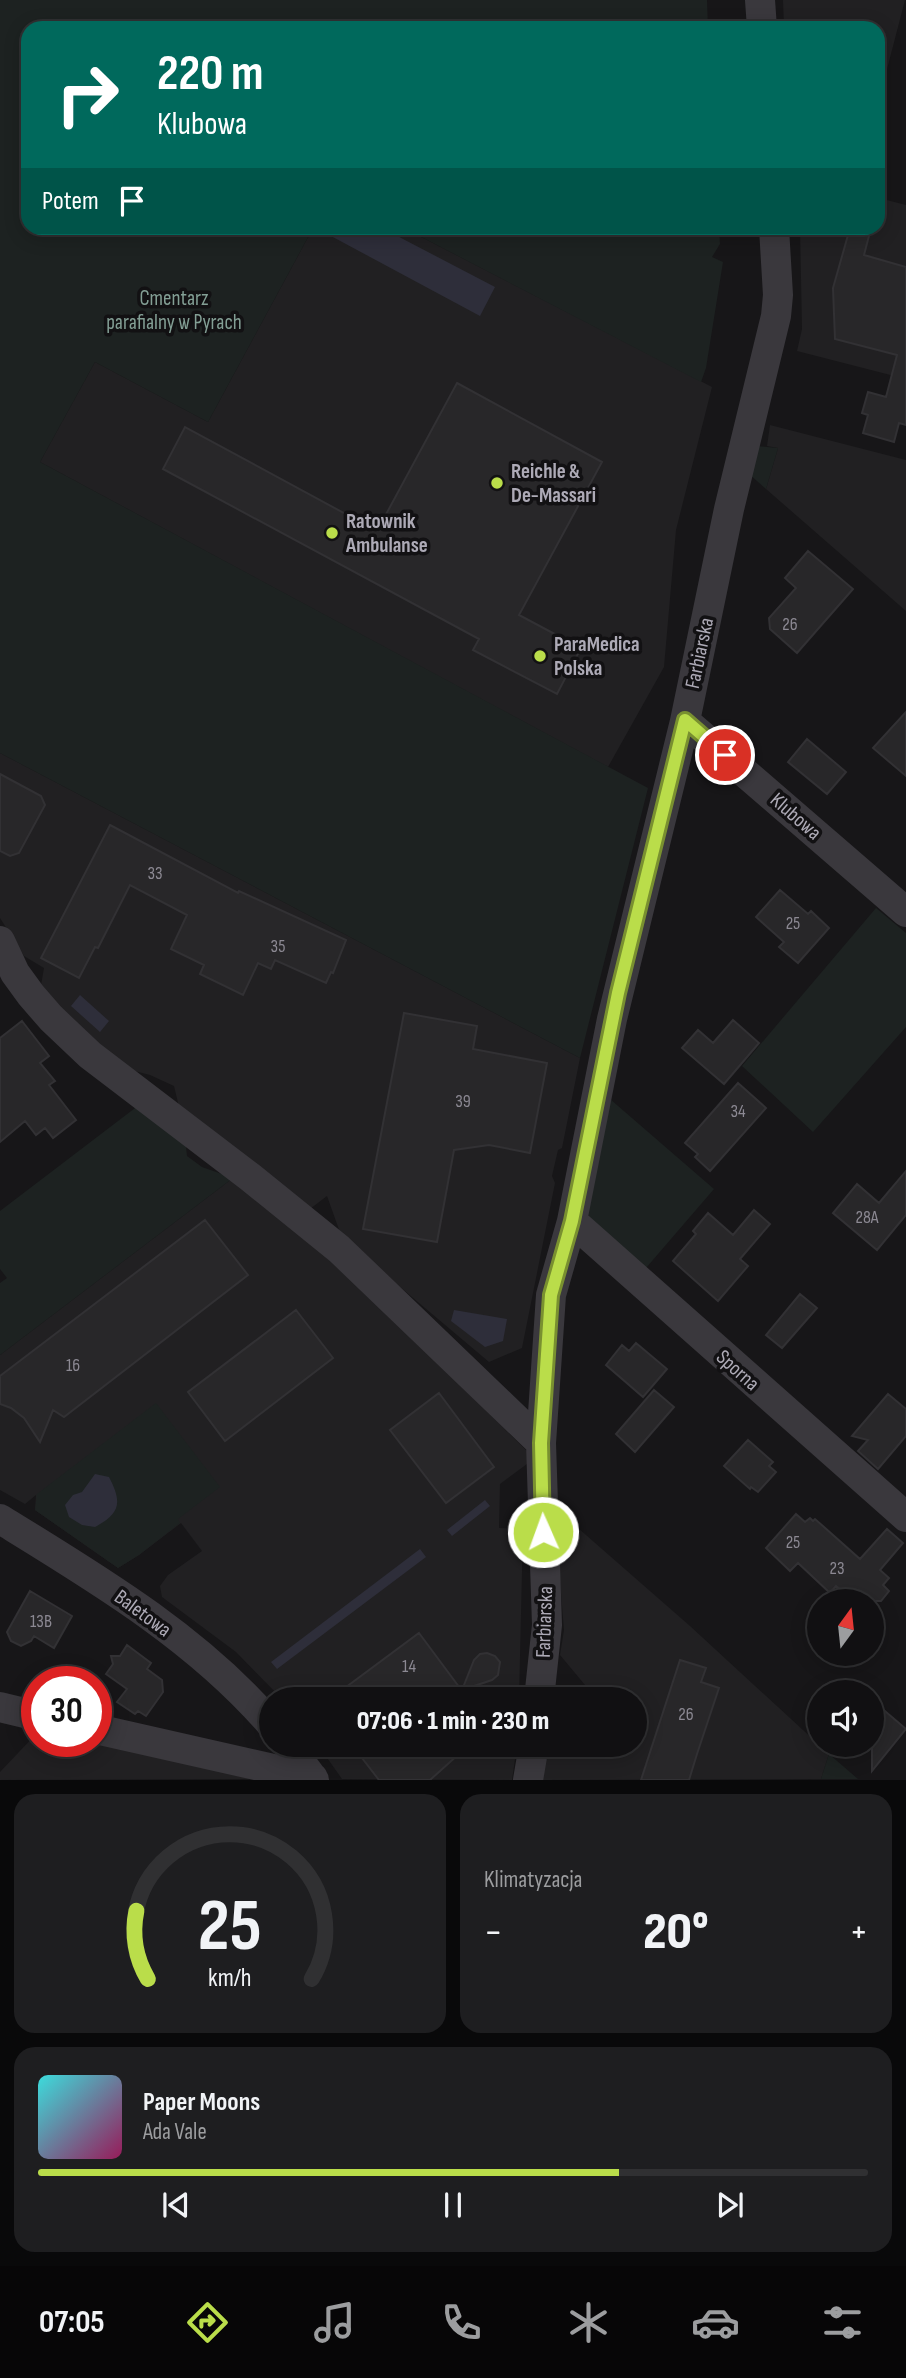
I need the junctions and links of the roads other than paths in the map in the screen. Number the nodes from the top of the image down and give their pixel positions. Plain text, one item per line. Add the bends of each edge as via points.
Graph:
1 (760, 0) edge
2 (762, 21) edge
3 (774, 235) edge
4 (685, 720) junction
5 (906, 912) edge
6 (0, 941) edge
7 (572, 1221) junction
8 (541, 1443) junction
9 (906, 1517) edge
10 (0, 1519) edge
11 (540, 1687) edge
12 (0, 1707) edge
13 (259, 1711) edge
14 (21, 1712) edge
15 (112, 1733) edge
16 (297, 1757) edge
17 (532, 1757) edge
18 (313, 1779) edge
19 (528, 1780) edge

1 - 2 street
3 - 4 street, Farbiarska via 776,316
4 - 5 street, Klubowa
4 - 7 street, Farbiarska via 612,1019
6 - 8 street via 31,995 90,1055 339,1249
7 - 8 street, Farbiarska via 551,1295
7 - 9 street, Sporna
8 - 11 street, Farbiarska via 547,1625
10 - 13 street, Baletowa via 166,1629 234,1684
12 - 14 street
15 - 18 street
16 - 18 street
17 - 19 street

